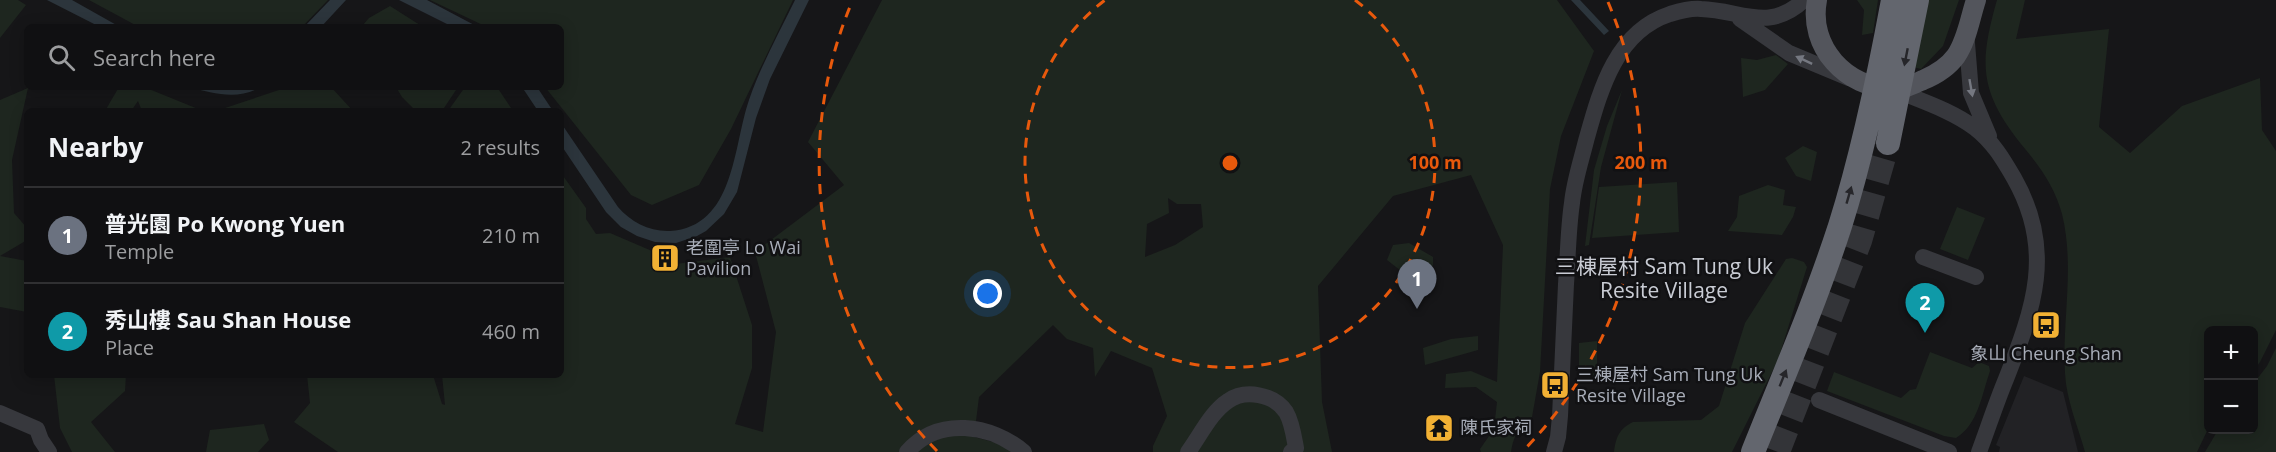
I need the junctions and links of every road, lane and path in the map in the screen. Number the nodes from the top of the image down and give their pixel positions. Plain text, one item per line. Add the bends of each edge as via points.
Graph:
1 (1804, 0) edge
2 (1817, 0) edge
3 (1893, 0) edge
4 (1917, 0) edge
5 (1976, 0) edge
6 (1729, 13) junction
7 (1966, 30) junction
8 (1856, 80) junction
9 (1917, 92) junction
10 (1888, 143) tunnel mouth
11 (1992, 143) junction
12 (1923, 257) dead end
13 (1976, 277) dead end
14 (1820, 400) dead end
15 (0, 413) edge
16 (49, 452) edge
17 (907, 452) edge
18 (1024, 452) edge
19 (1188, 452) edge
20 (1291, 452) edge
21 (1554, 452) edge
22 (1753, 452) edge
23 (1949, 452) edge
24 (1979, 452) edge

1 - 6 street via 1778,17 1750,18
2 - 8 main road via 1817,25 1824,46 1836,65
22 -> 3 highway via 1840,226 1871,109
4 -> 10 highway
5 - 7 main road
8 -> 6 street via 1789,52
6 - 21 street via 1682,10 1649,24 1625,46 1605,80 1572,201 1560,416
7 - 9 main road via 1955,57
7 -> 11 street via 1971,93
8 - 9 main road
9 - 11 street
11 - 24 street via 2028,204 2037,242 2037,273 2023,335
12 - 13 street
14 - 23 street
15 - 16 street via 37,429
17 - 18 street via 927,435 960,428 990,432
19 - 20 street via 1219,408 1239,395 1253,394 1270,399 1287,413 1296,448

